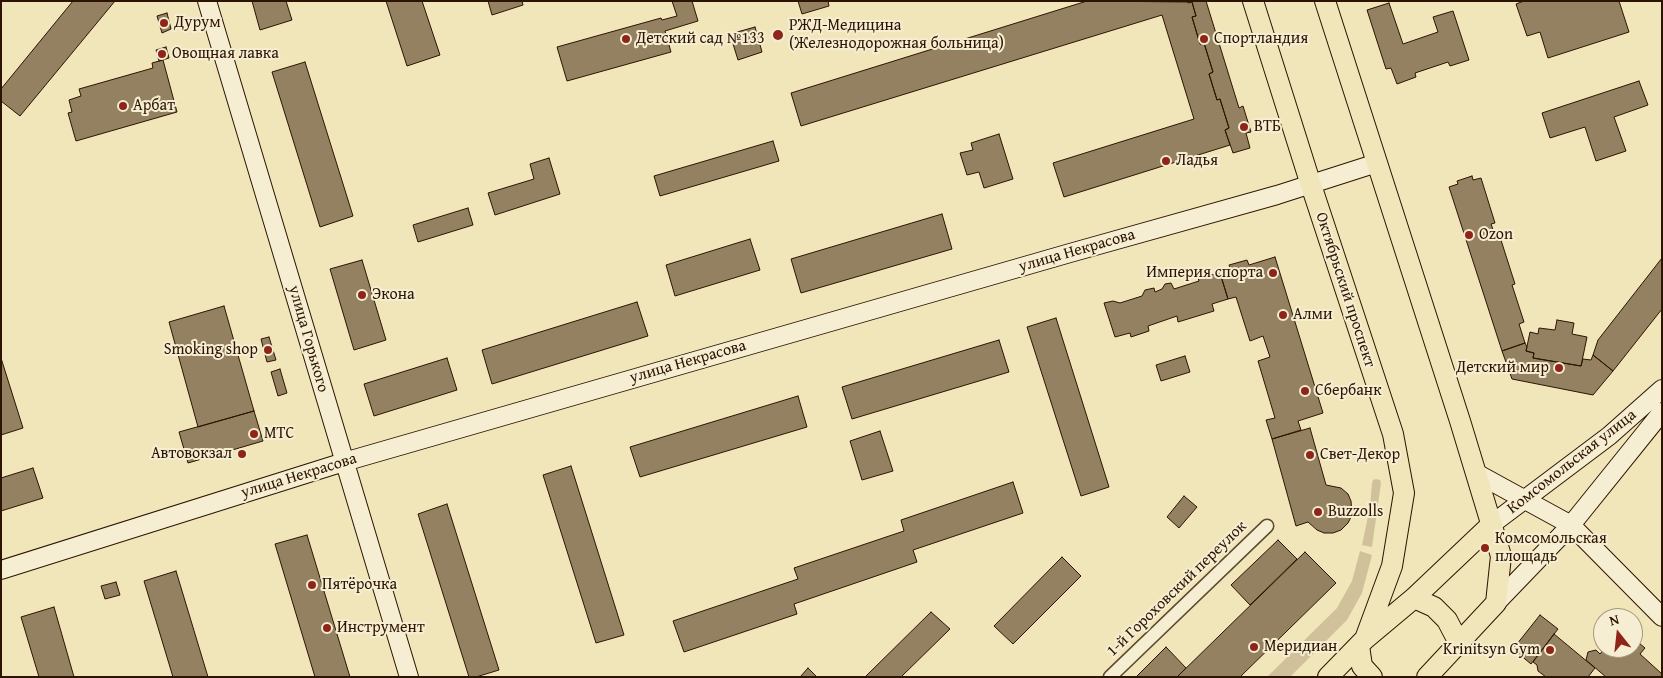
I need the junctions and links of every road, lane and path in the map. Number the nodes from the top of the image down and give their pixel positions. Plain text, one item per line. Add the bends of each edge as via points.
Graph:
1 (207, 1) edge
2 (1252, 1) edge
3 (1325, 1) edge
4 (1377, 163) junction
5 (1311, 185) junction
6 (1662, 389) edge
7 (1662, 412) edge
8 (344, 462) junction
9 (1476, 473) junction
10 (1524, 500) junction
11 (1492, 524) junction
12 (1571, 525) junction
13 (1267, 526) dead end
14 (1, 570) edge
15 (1414, 598) junction
16 (1496, 603) junction
17 (1662, 618) edge
18 (1362, 642) junction
19 (1459, 643) junction
20 (409, 677) edge
21 (1110, 677) edge
22 (1328, 677) edge
23 (1372, 677) edge
24 (1427, 677) edge

1 - 8 street, улица Горького
2 - 5 main road, Октябрьский проспект
3 - 4 main road
4 - 5 street, улица Некрасова
4 - 9 main road
5 - 8 street, улица Некрасова
5 - 18 main road, Октябрьский проспект via 1393,434 1404,493 1392,566
6 - 10 street, Комсомольская улица via 1609,436
7 - 12 street, Комсомольская улица
8 - 14 street, улица Некрасова
8 - 20 street, улица Горького
9 - 10 street
9 - 11 main road
10 - 11 street, Комсомольская улица
10 - 12 street
11 - 15 main road, Комсомольская улица
11 - 16 main road via 1501,556
12 - 16 street, Комсомольская улица
12 - 17 street
13 - 21 street, 1-й Гороховский переулок
15 - 18 main road, Комсомольская улица
15 - 19 main road via 1434,607 1447,620
16 - 19 main road, Комсомольская улица
18 - 22 main road, Комсомольская улица
18 - 23 main road via 1362,666
19 - 24 main road, Комсомольская улица

